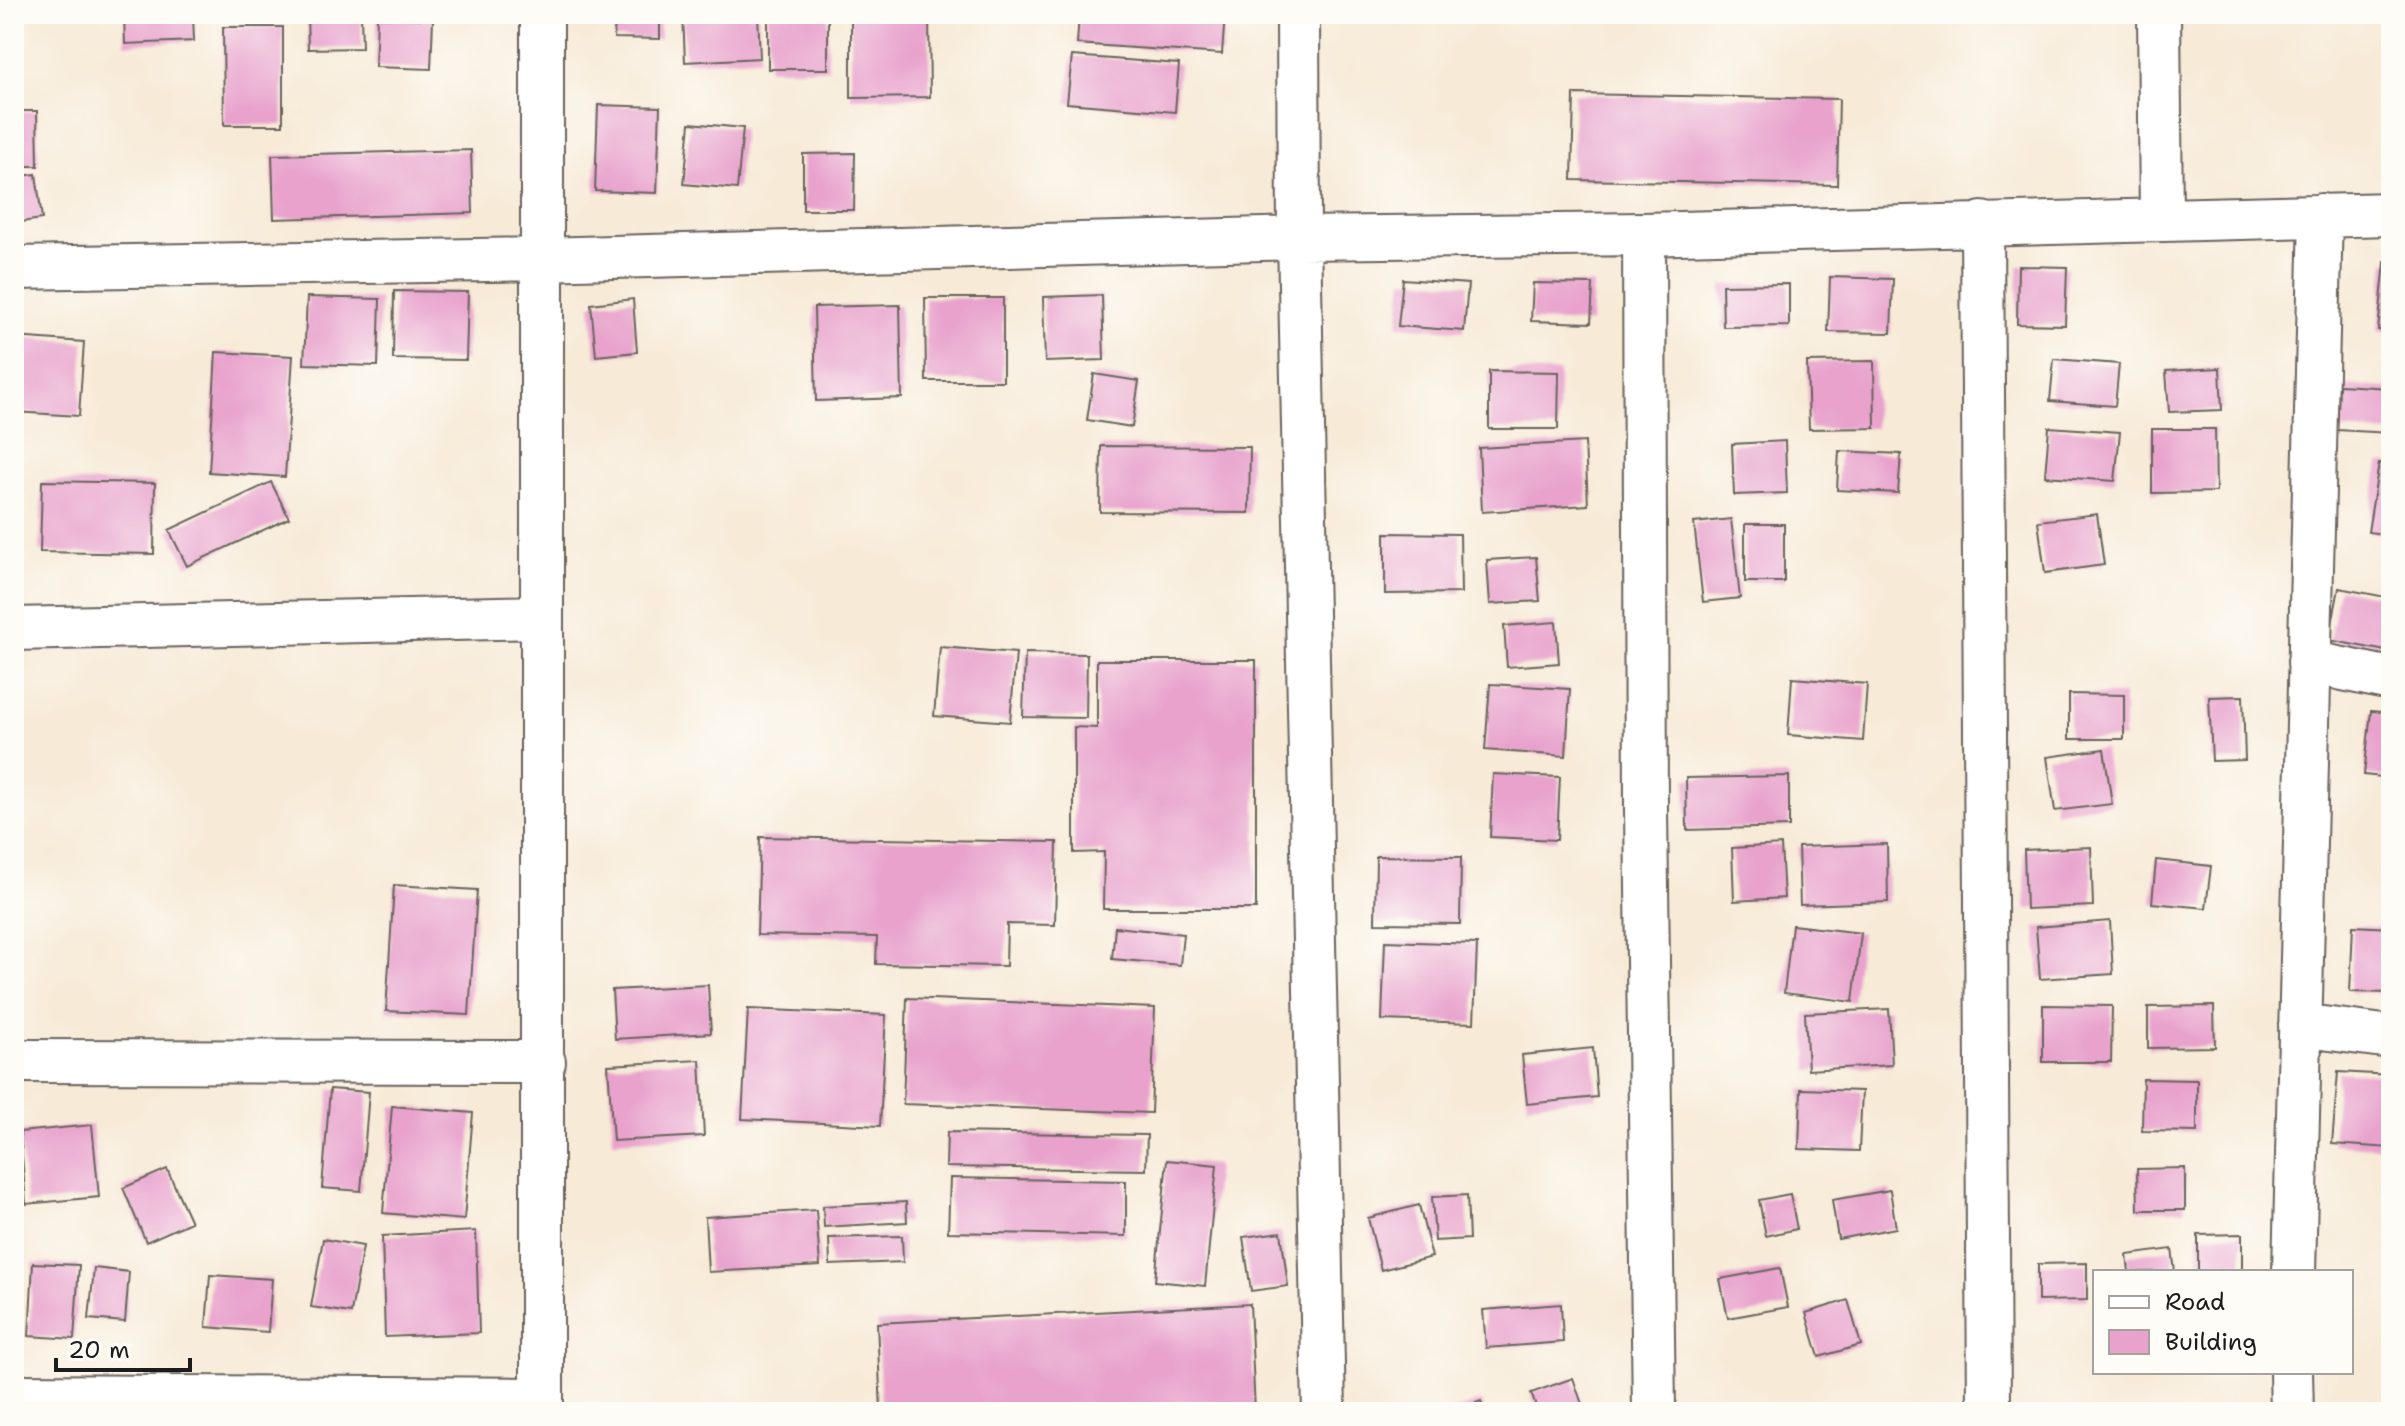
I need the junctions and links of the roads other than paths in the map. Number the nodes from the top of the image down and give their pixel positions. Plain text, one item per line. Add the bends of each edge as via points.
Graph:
1 (542, 14) edge
2 (1298, 14) edge
3 (2159, 14) edge
4 (2391, 214) edge
5 (2321, 215) junction
6 (2161, 218) junction
7 (1982, 223) junction
8 (1644, 234) junction
9 (1299, 238) junction
10 (541, 259) junction
11 (14, 268) edge
12 (542, 617) junction
13 (14, 629) edge
14 (2309, 662) junction
15 (2391, 679) edge
16 (2300, 1025) junction
17 (2391, 1037) edge
18 (14, 1061) edge
19 (544, 1062) junction
20 (2294, 1270) edge
21 (2291, 1374) edge
22 (14, 1396) edge
23 (542, 1405) edge
24 (1324, 1412) edge
25 (1654, 1412) edge
26 (1989, 1412) edge
27 (2292, 1412) edge

1 - 10 street
2 - 9 street
3 - 6 street
4 - 5 street
5 - 6 street
5 - 14 street
6 - 7 street
7 - 8 street
7 - 26 street
8 - 9 street
8 - 25 street
9 - 10 street
9 - 24 street
10 - 11 street
10 - 12 street
12 - 13 street
12 - 19 street
14 - 15 street
14 - 16 street
16 - 17 street
16 - 20 street
18 - 19 street
19 - 23 street
21 - 27 street
22 - 23 street

